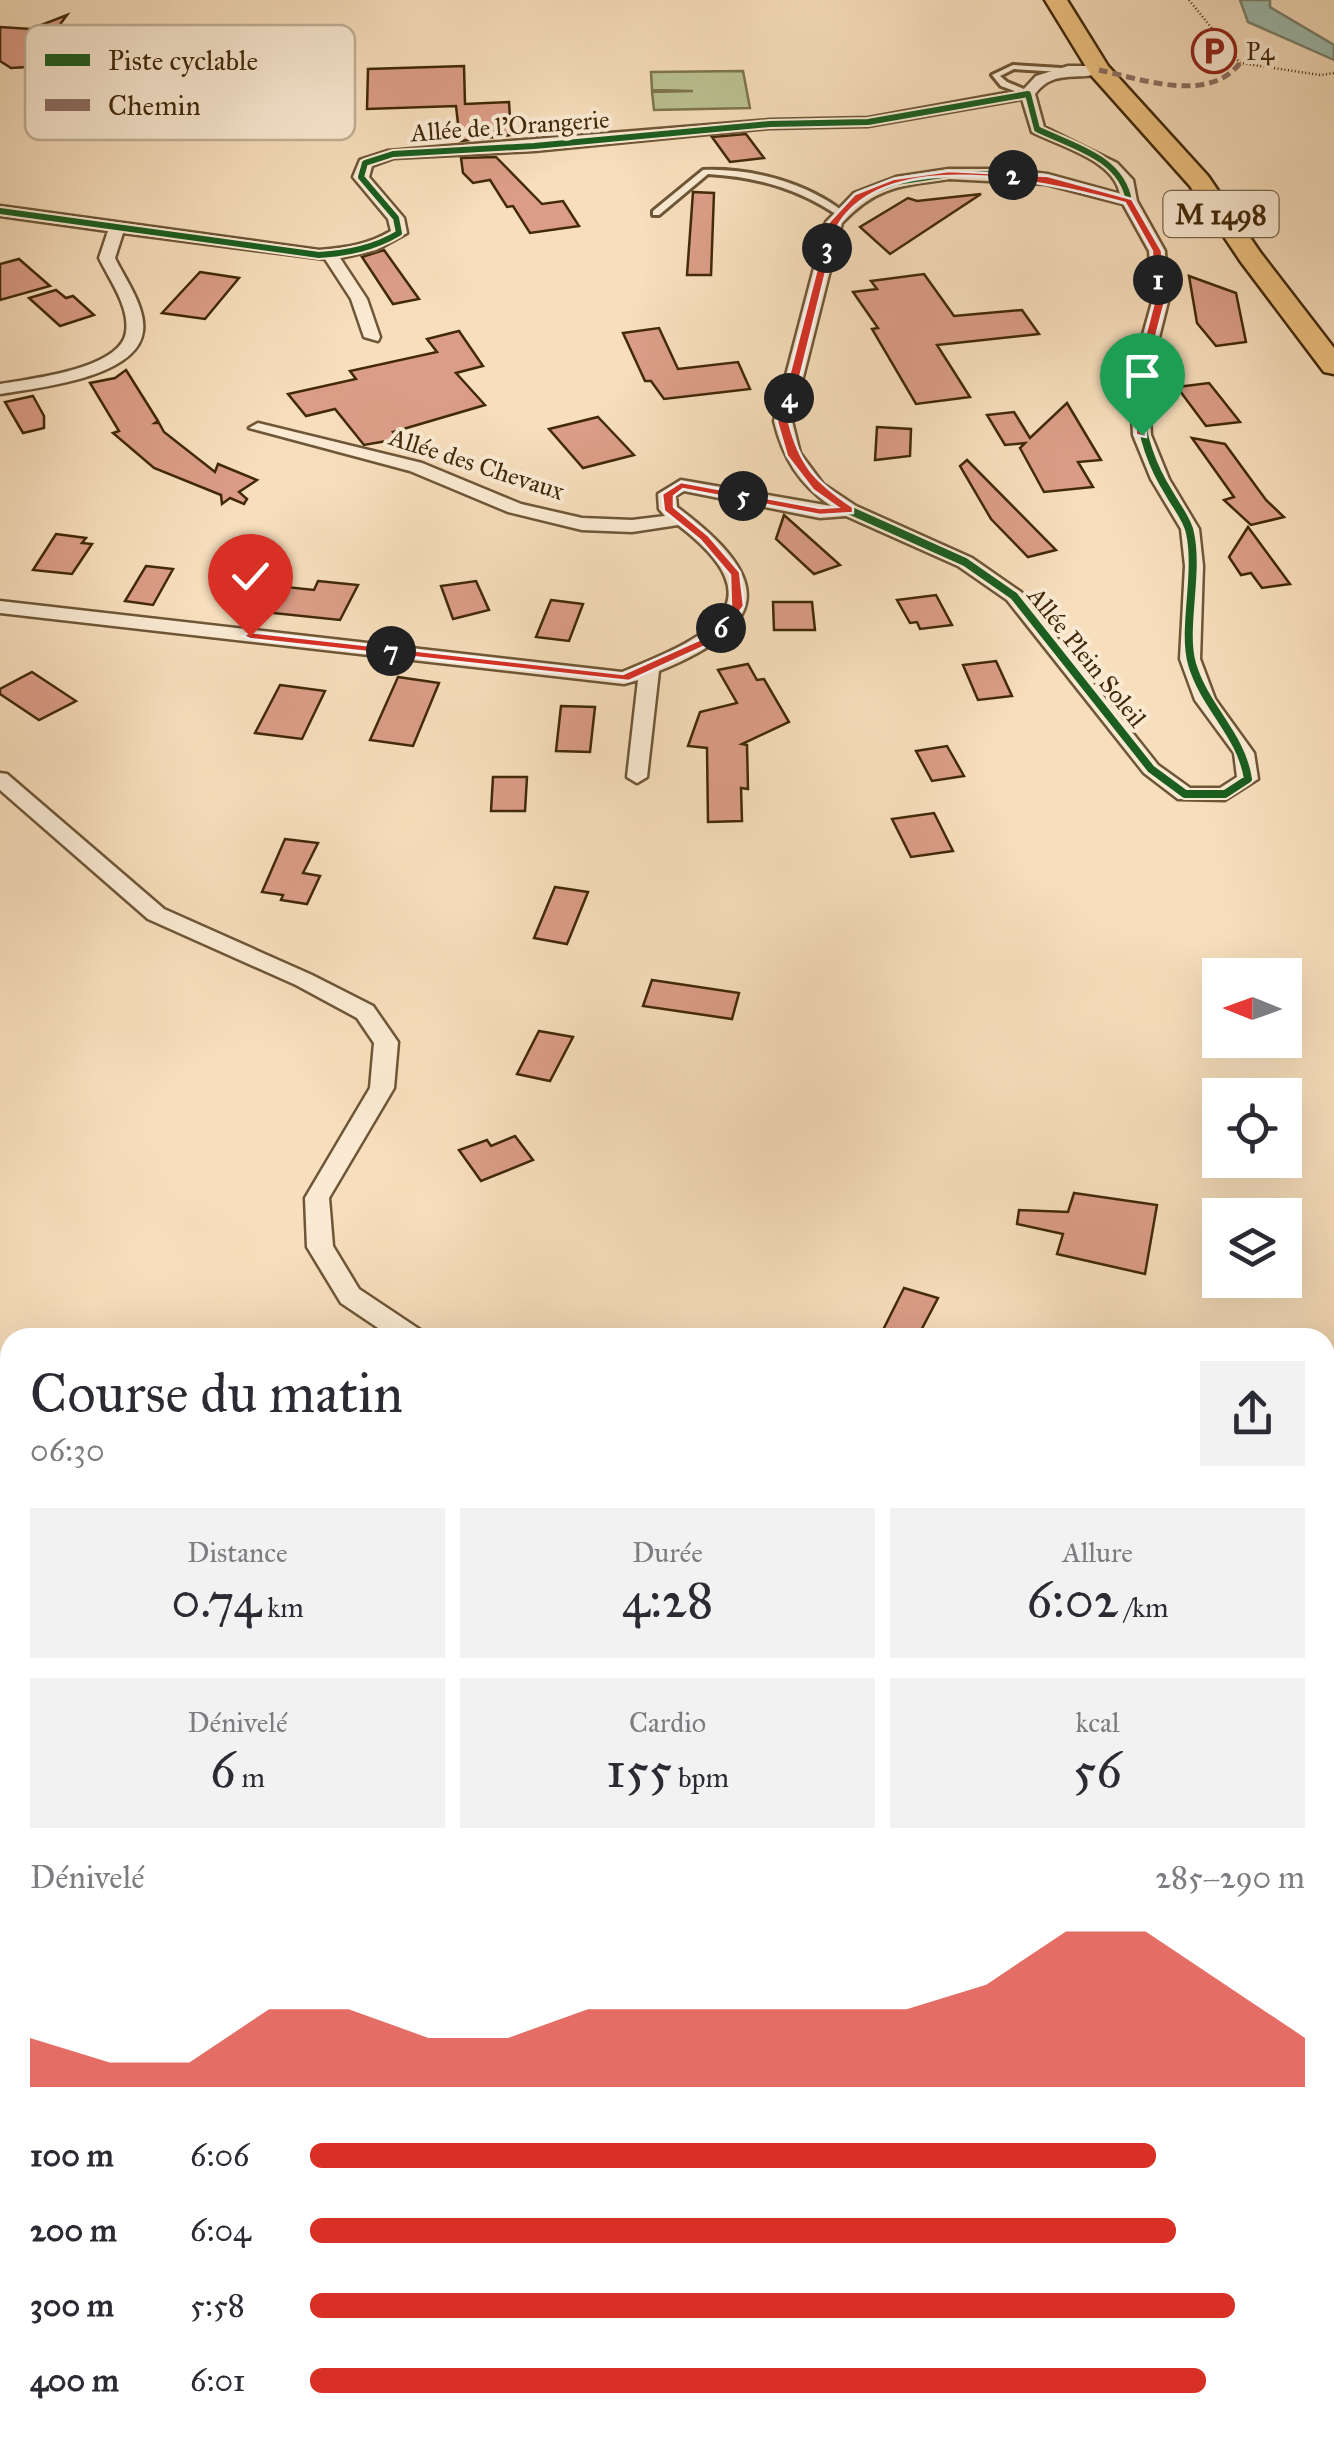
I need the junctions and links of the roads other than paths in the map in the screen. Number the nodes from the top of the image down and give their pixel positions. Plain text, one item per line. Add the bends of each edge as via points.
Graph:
1 (1056, 0) edge
2 (1061, 70) junction
3 (1098, 70) junction
4 (1028, 94) junction
5 (1129, 201) junction
6 (0, 211) edge
7 (656, 213) dead end
8 (842, 214) junction
9 (117, 227) junction
10 (329, 254) junction
11 (372, 337) dead end
12 (1334, 366) edge
13 (0, 389) edge
14 (258, 428) dead end
15 (848, 510) junction
16 (681, 519) junction
17 (0, 607) edge
18 (650, 667) junction
19 (637, 777) dead end
20 (0, 779) edge
21 (398, 1328) edge

1 - 3 main road, M 1498
2 - 3 street
2 - 4 street via 1044,76
2 - 4 lane via 999,71 998,80
3 - 12 main road, M 1498 via 1200,181
4 - 5 street, Allée Plein Soleil via 1036,129 1112,166 1125,180
4 - 10 street, Allée de l'Orangerie via 868,122 394,154 365,163 361,177 396,218 399,233 368,249
5 - 8 street via 1048,179 949,174 896,182 859,196
5 - 15 street, Allée Plein Soleil via 1157,251 1160,302 1139,382 1142,435 1190,529 1190,659 1206,700 1244,753 1248,780 1226,794 1184,794 1152,769 1014,596 965,562
6 - 9 street, Allée de l'Orangerie
7 - 8 lane via 706,172 784,182
8 - 15 street, Allée Plein Soleil via 834,222 783,422 791,453 817,488
9 - 10 street, Allée de l'Orangerie
9 - 13 street via 107,258 135,336 124,354 86,372
10 - 11 street via 359,300
14 - 16 street, Allée des Chevaux via 416,466 514,508 582,524
15 - 16 street via 820,512 681,485 668,494 668,508
16 - 18 street via 736,574 737,606 714,638
17 - 18 street via 624,678
18 - 19 street
20 - 21 street via 156,914 366,1012 386,1042 382,1088 316,1198 320,1246 350,1296

